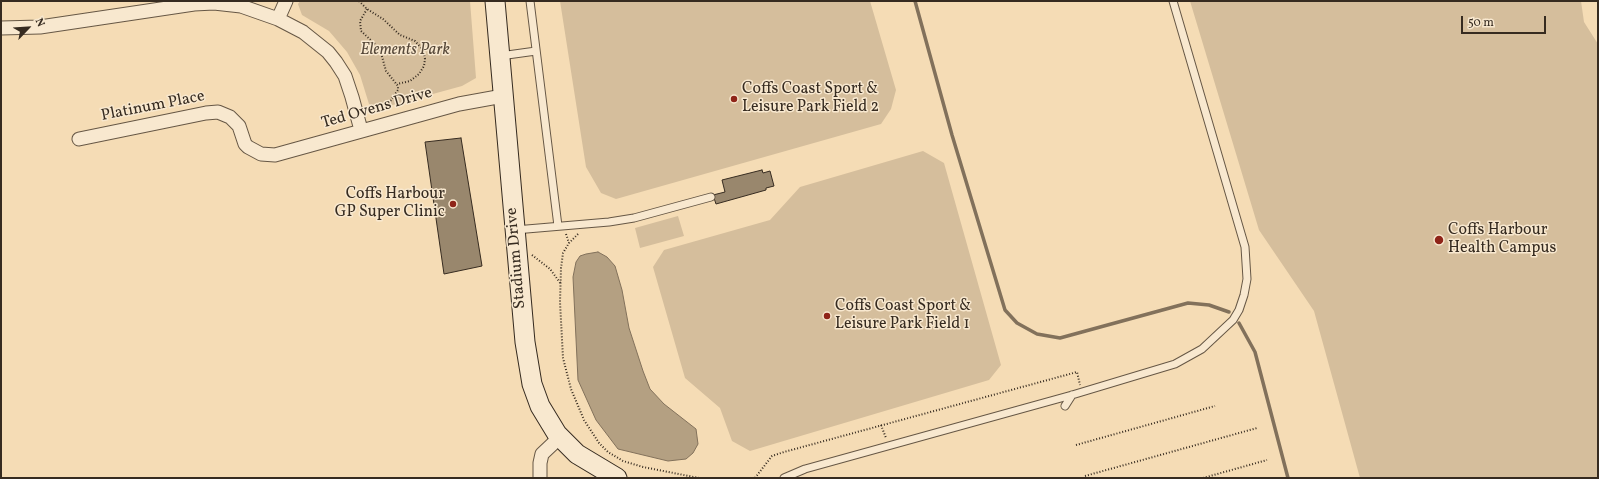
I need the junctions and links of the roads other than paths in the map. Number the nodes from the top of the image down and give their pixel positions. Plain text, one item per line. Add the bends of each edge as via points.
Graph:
1 (286, 1) edge
2 (495, 1) edge
3 (530, 1) edge
4 (1173, 1) edge
5 (278, 19) junction
6 (1, 28) edge
7 (536, 51) junction
8 (500, 56) junction
9 (503, 96) junction
10 (361, 130) junction
11 (79, 139) dead end
12 (261, 154) joint
13 (711, 197) dead end
14 (558, 226) junction
15 (515, 230) junction
16 (1072, 395) junction
17 (1064, 406) dead end
18 (560, 437) junction
19 (540, 478) edge
20 (617, 478) edge
21 (784, 478) edge

1 - 5 street
2 - 8 main road, Stadium Drive
3 - 7 lane
4 - 16 lane via 1245,247 1247,279 1244,295 1233,320 1190,357
5 - 6 street via 241,6 214,3 40,27
5 - 10 street via 317,42 336,62 347,83
7 - 8 lane
7 - 14 lane
8 - 9 main road, Stadium Drive
9 - 10 street, Ted Ovens Drive via 459,104
9 - 15 main road, Stadium Drive
10 - 12 street, Ted Ovens Drive via 274,155
11 - 12 street, Platinum Place via 218,112 235,121 245,144
13 - 14 lane via 621,220
14 - 15 lane
15 - 18 main road, Stadium Drive via 525,342 532,384 540,406
16 - 17 lane
16 - 21 lane via 804,469
18 - 19 street via 542,454
18 - 20 main road, Stadium Drive via 577,454

